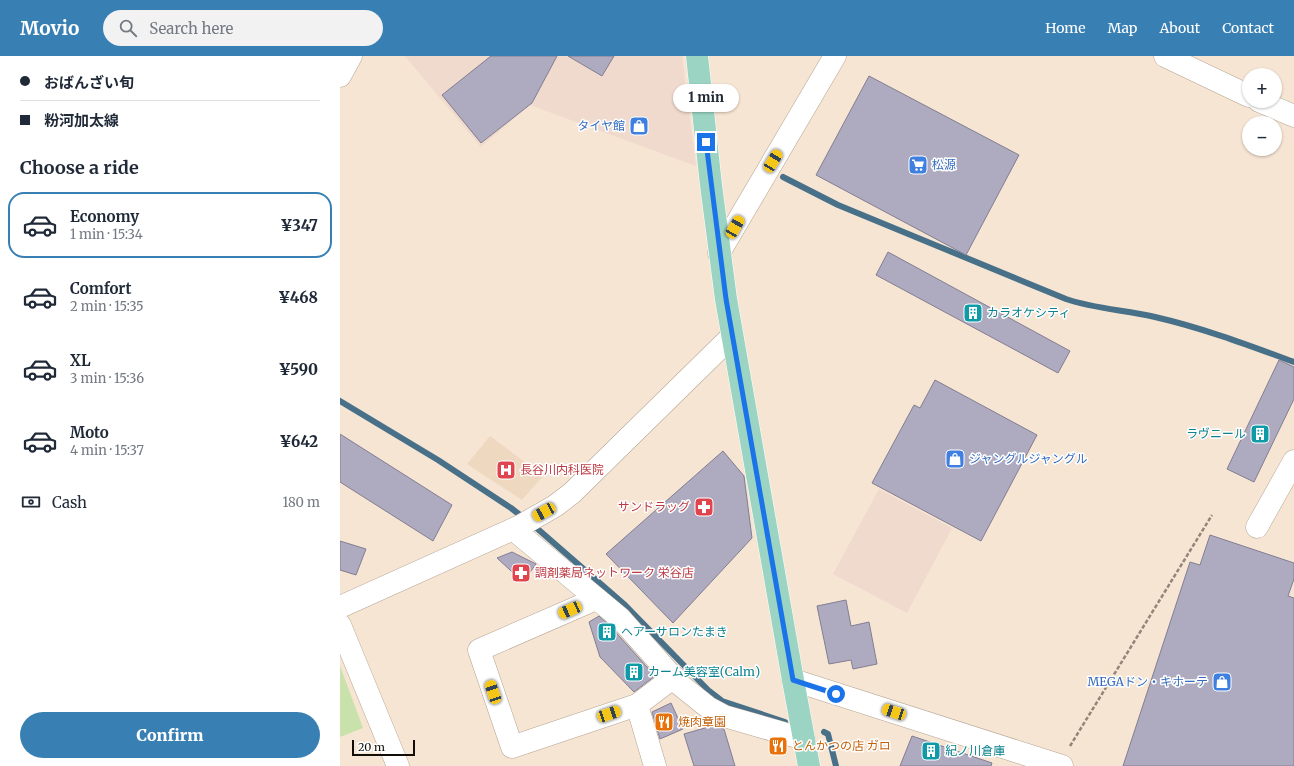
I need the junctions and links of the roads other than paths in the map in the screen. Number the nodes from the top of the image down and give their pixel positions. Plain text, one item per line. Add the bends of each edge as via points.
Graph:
1 (351, 56) edge
2 (697, 56) edge
3 (835, 56) edge
4 (1165, 56) edge
5 (340, 76) edge
6 (1242, 93) edge
7 (1275, 108) edge
8 (1294, 116) edge
9 (719, 253) junction
10 (732, 336) junction
11 (1294, 461) edge
12 (522, 524) junction
13 (1257, 527) dead end
14 (596, 598) junction
15 (340, 607) edge
16 (340, 625) edge
17 (674, 677) junction
18 (793, 680) junction
19 (637, 705) junction
20 (804, 739) junction
21 (1060, 765) edge
22 (398, 766) edge
23 (655, 766) edge
24 (809, 766) edge

1 - 5 street
2 - 9 main road
3 - 9 street
4 - 6 street
7 - 8 street
9 - 10 main road
10 - 12 street via 572,493 555,506
10 - 18 main road
11 - 13 street
12 - 14 street
12 - 15 street
14 - 17 street via 620,618
14 - 19 street via 479,650 512,747
16 - 22 street
17 - 19 street
17 - 20 street via 709,708 724,716
18 - 20 main road
18 - 21 street
19 - 23 street
20 - 24 main road

